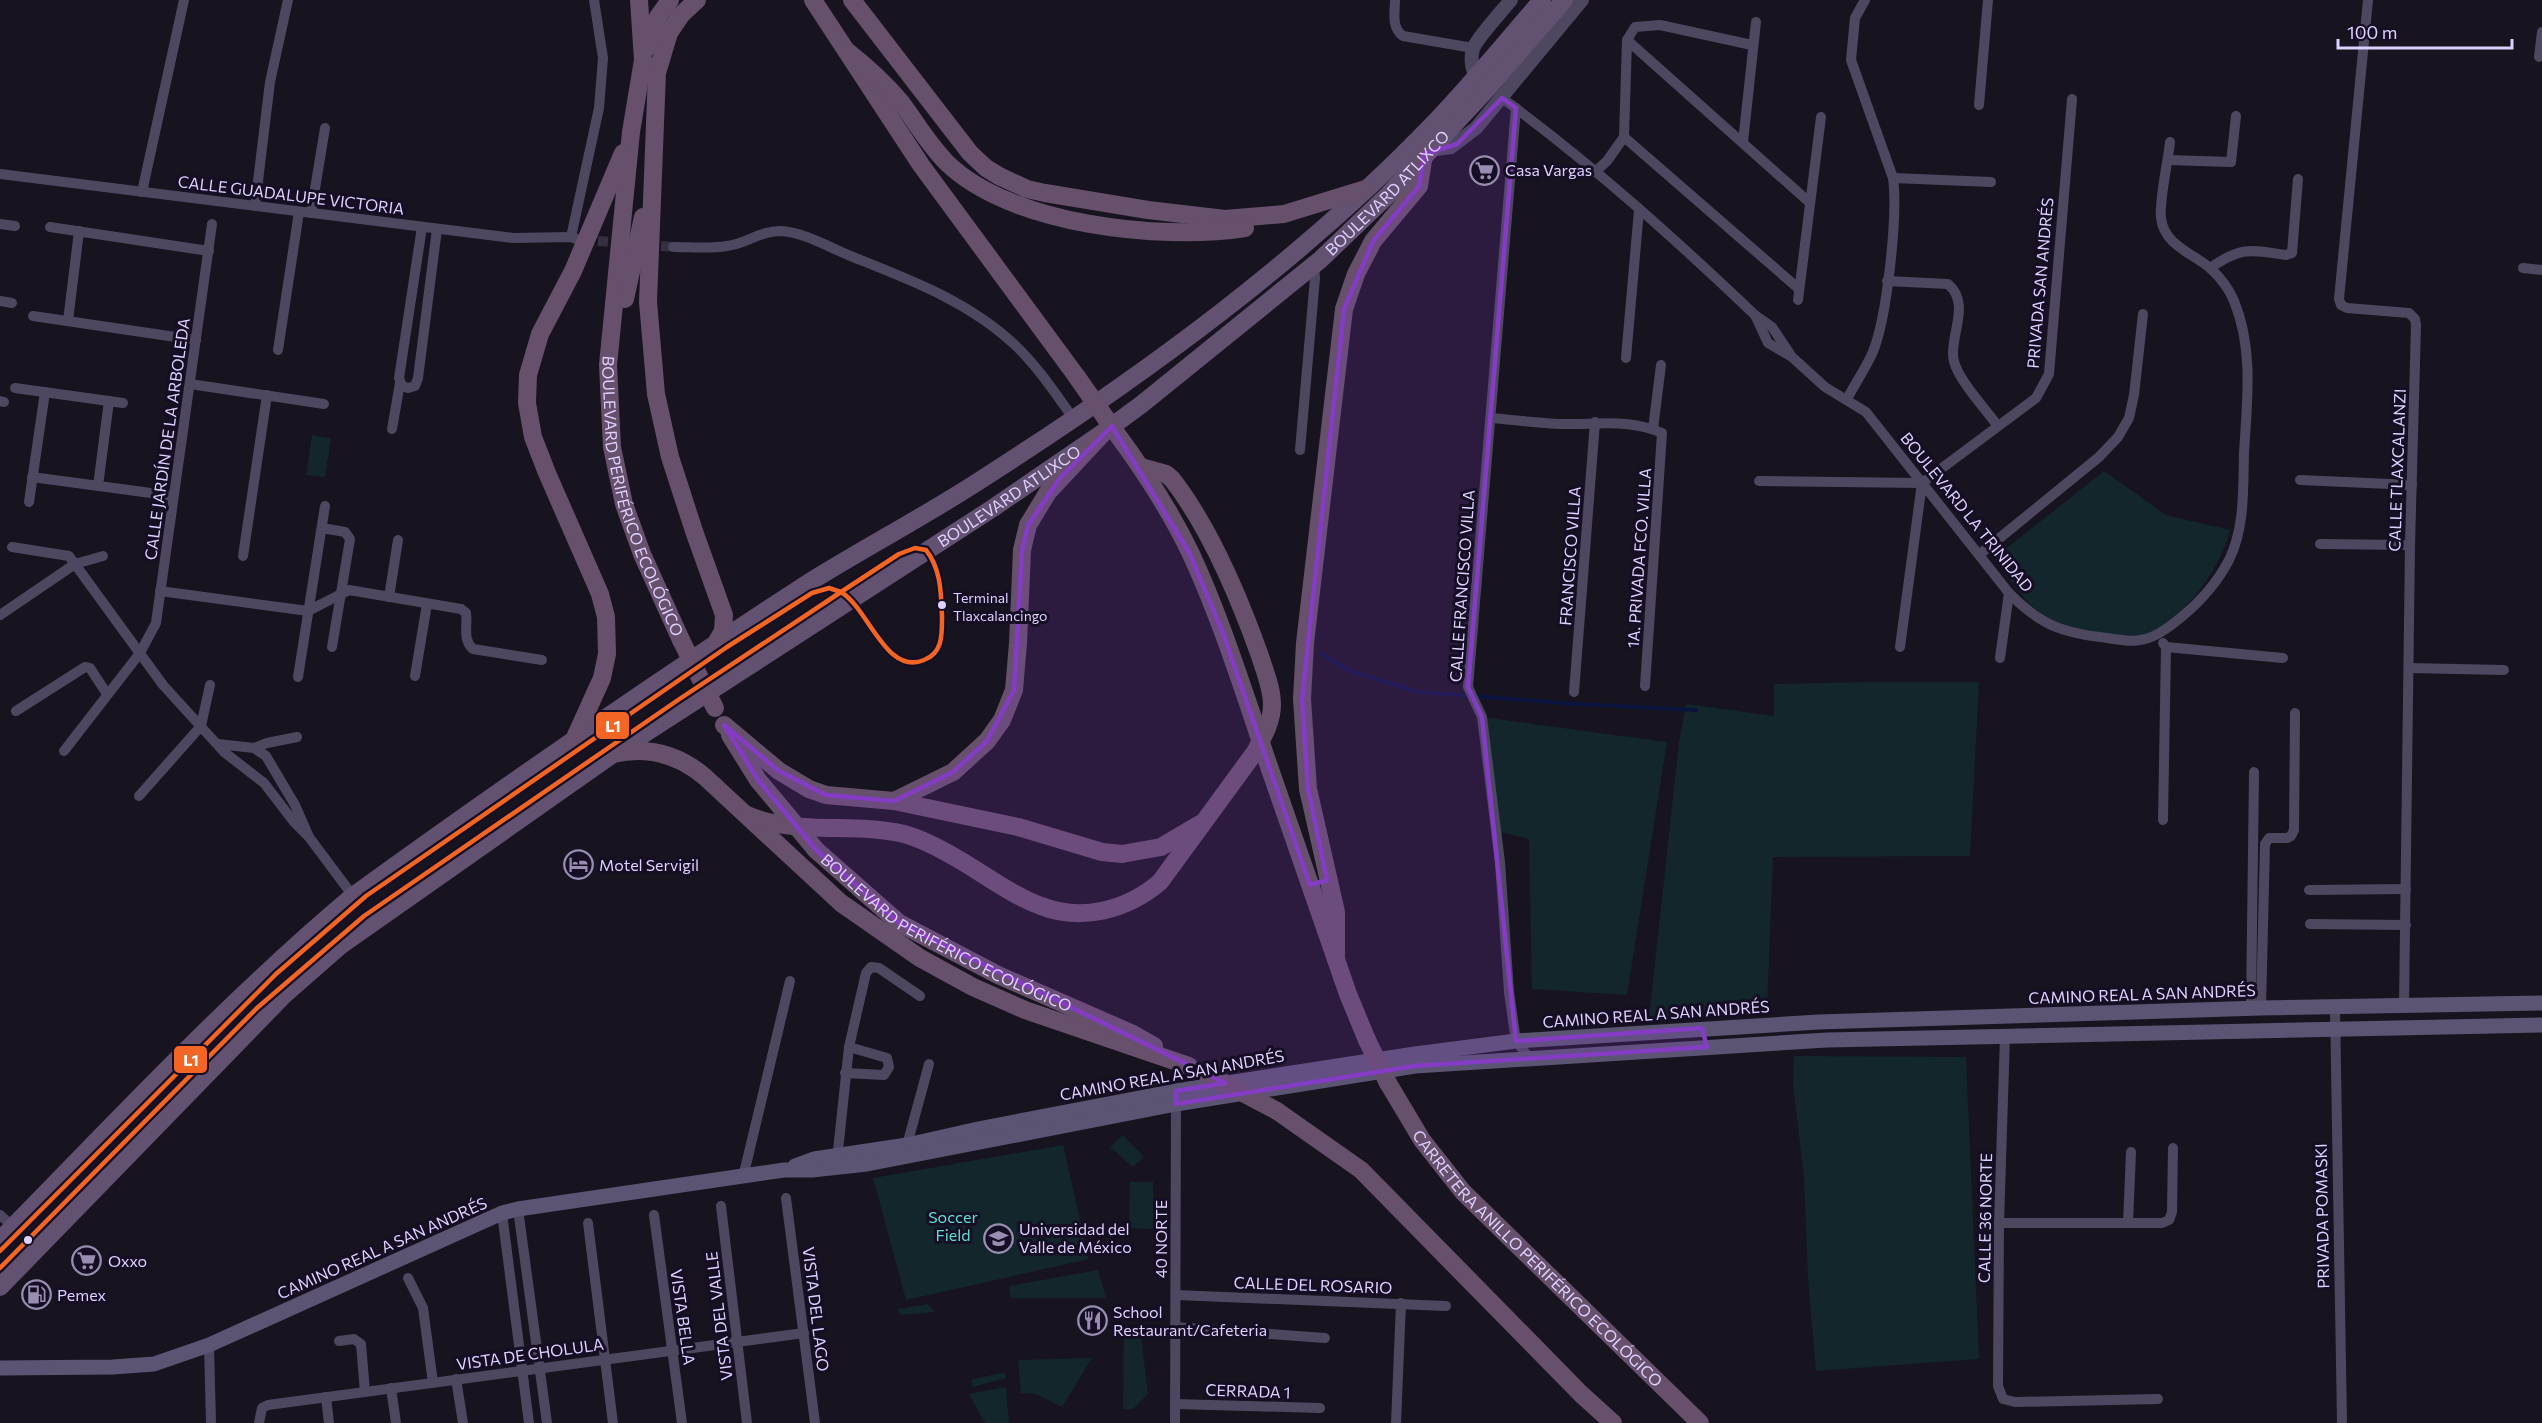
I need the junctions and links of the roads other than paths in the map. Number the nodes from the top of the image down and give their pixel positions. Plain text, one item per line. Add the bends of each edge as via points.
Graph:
1 (184, 0) edge
2 (288, 0) edge
3 (594, 0) edge
4 (639, 0) edge
5 (670, 0) edge
6 (697, 0) edge
7 (802, 0) edge
8 (813, 0) edge
9 (852, 0) edge
10 (1395, 0) edge
11 (1511, 0) edge
12 (1542, 0) edge
13 (1564, 0) edge
14 (1582, 0) edge
15 (1865, 0) edge
16 (1988, 0) edge
17 (2368, 0) edge
18 (828, 21) junction
19 (1756, 22) dead end
20 (2542, 32) edge
21 (1627, 40) junction
22 (1752, 45) junction
23 (1473, 48) junction
24 (847, 51) junction
25 (2539, 57) dead end
26 (643, 60) junction
27 (1489, 88) junction
28 (2072, 99) dead end
29 (1979, 105) dead end
30 (1515, 108) junction
31 (2236, 116) dead end
32 (1821, 117) dead end
33 (325, 128) dead end
34 (631, 132) junction
35 (1624, 137) junction
36 (1743, 142) junction
37 (2170, 142) dead end
38 (1426, 152) junction
39 (2168, 160) junction
40 (1595, 172) junction
41 (0, 174) edge
42 (653, 174) junction
43 (1893, 178) junction
44 (2298, 178) dead end
45 (1991, 182) dead end
46 (142, 192) junction
47 (1362, 192) junction
48 (1809, 202) junction
49 (255, 206) junction
50 (1639, 210) junction
51 (299, 212) junction
52 (311, 213) junction
53 (0, 224) edge
54 (212, 224) dead end
55 (15, 226) dead end
56 (50, 227) dead end
57 (422, 227) junction
58 (437, 229) junction
59 (79, 231) junction
60 (673, 247) tunnel mouth
61 (209, 251) junction
62 (1314, 265) junction
63 (2210, 268) junction
64 (2523, 268) dead end
65 (2542, 270) edge
66 (1887, 281) junction
67 (0, 301) edge
68 (12, 303) dead end
69 (2143, 314) dead end
70 (33, 316) dead end
71 (68, 321) junction
72 (196, 340) junction
73 (278, 350) dead end
74 (1626, 358) dead end
75 (608, 365) junction
76 (1661, 365) dead end
77 (400, 383) junction
78 (190, 384) junction
79 (15, 388) dead end
80 (45, 392) junction
81 (267, 395) junction
82 (1847, 399) junction
83 (109, 401) junction
84 (123, 403) dead end
85 (324, 404) dead end
86 (1073, 418) junction
87 (1491, 418) junction
88 (1595, 422) junction
89 (1997, 424) junction
90 (392, 429) dead end
91 (1657, 431) junction
92 (1104, 432) junction
93 (1300, 450) dead end
94 (1141, 467) junction
95 (33, 477) junction
96 (2300, 480) dead end
97 (1759, 481) dead end
98 (978, 482) junction
99 (1922, 483) junction
100 (2412, 485) junction
101 (98, 486) junction
102 (173, 496) junction
103 (29, 502) dead end
104 (326, 506) dead end
105 (993, 508) junction
106 (322, 528) junction
107 (398, 540) dead end
108 (2320, 544) dead end
109 (2410, 545) junction
110 (12, 547) dead end
111 (1980, 554) junction
112 (103, 556) dead end
113 (243, 556) dead end
114 (75, 564) junction
115 (160, 591) junction
116 (2009, 593) junction
117 (340, 594) junction
118 (389, 597) junction
119 (427, 604) junction
120 (308, 611) junction
121 (0, 615) edge
122 (2157, 635) junction
123 (716, 643) junction
124 (332, 647) dead end
125 (1900, 647) dead end
126 (2166, 647) junction
127 (140, 653) junction
128 (2000, 658) dead end
129 (2283, 658) dead end
130 (542, 660) dead end
131 (2409, 668) junction
132 (2504, 670) dead end
133 (415, 676) dead end
134 (298, 677) dead end
135 (210, 685) dead end
136 (1645, 686) dead end
137 (1574, 692) dead end
138 (107, 694) junction
139 (16, 711) dead end
140 (2295, 712) dead end
141 (724, 725) junction
142 (201, 726) junction
143 (297, 737) dead end
144 (573, 742) junction
145 (218, 744) junction
146 (254, 748) junction
147 (64, 751) dead end
148 (613, 754) junction
149 (2254, 772) dead end
150 (139, 796) dead end
151 (894, 801) junction
152 (747, 815) junction
153 (2163, 820) dead end
154 (1203, 822) junction
155 (309, 837) junction
156 (2406, 889) junction
157 (2308, 890) dead end
158 (353, 896) junction
159 (2310, 924) dead end
160 (2406, 924) junction
161 (1336, 960) junction
162 (790, 981) dead end
163 (920, 996) dead end
164 (2542, 1004) edge
165 (2404, 1006) junction
166 (2256, 1008) junction
167 (2335, 1008) junction
168 (2171, 1011) junction
169 (2542, 1025) edge
170 (1702, 1028) junction
171 (2334, 1030) junction
172 (2171, 1033) junction
173 (2005, 1036) junction
174 (1516, 1041) junction
175 (849, 1047) junction
176 (1707, 1047) junction
177 (1530, 1059) junction
178 (929, 1064) dead end
179 (1189, 1066) junction
180 (845, 1073) junction
181 (1176, 1098) junction
182 (907, 1145) junction
183 (2173, 1148) dead end
184 (2131, 1152) dead end
185 (837, 1161) junction
186 (742, 1176) junction
187 (786, 1198) dead end
188 (721, 1206) dead end
189 (518, 1209) junction
190 (502, 1214) junction
191 (654, 1215) dead end
192 (588, 1223) dead end
193 (1999, 1223) junction
194 (2128, 1223) junction
195 (11, 1224) edge
196 (0, 1240) edge
197 (408, 1278) dead end
198 (0, 1287) edge
199 (1176, 1295) junction
200 (1401, 1303) junction
201 (1446, 1306) dead end
202 (1175, 1327) junction
203 (804, 1333) junction
204 (1325, 1338) dead end
205 (339, 1341) dead end
206 (737, 1342) junction
207 (209, 1344) junction
208 (672, 1351) junction
209 (605, 1360) junction
210 (0, 1368) edge
211 (539, 1368) junction
212 (522, 1371) junction
213 (456, 1379) junction
214 (433, 1383) junction
215 (391, 1388) junction
216 (365, 1392) junction
217 (326, 1397) junction
218 (2158, 1399) dead end
219 (1175, 1404) junction
220 (1320, 1408) dead end
221 (211, 1423) edge
222 (259, 1423) edge
223 (329, 1423) edge
224 (396, 1423) edge
225 (463, 1423) edge
226 (529, 1423) edge
227 (547, 1423) edge
228 (613, 1423) edge
229 (682, 1423) edge
230 (747, 1423) edge
231 (815, 1423) edge
232 (1175, 1423) edge
233 (1396, 1423) edge
234 (1613, 1423) edge
235 (1700, 1423) edge
236 (2342, 1423) edge

1 - 46 street
2 - 49 street via 270,82
3 - 58 street, CALLE GUADALUPE VICTORIA via 603,57 599,108 575,239 513,238
4 - 26 highway, BOULEVARD PERIFÉRICO ECOLÓGICO
5 - 26 highway via 655,25
6 - 42 highway via 675,24 661,57
7 - 18 highway
8 - 18 highway
9 - 47 highway via 970,153 986,168 1027,189 1124,207 1225,219 1284,214
10 - 23 street via 1395,25 1403,36
11 - 23 street
12 - 27 main road
13 - 27 main road, BOULEVARD ATLIXCO
14 - 27 street
15 - 43 street via 1855,18 1851,60
16 - 29 street
17 - 100 street, CALLE TLAXCALANZI via 2338,299 2347,308 2409,314 2415,319
18 - 24 highway
19 - 22 street
20 - 25 street
21 - 22 street via 1635,27 1660,25
21 - 35 street
21 - 36 street
22 - 36 street
23 - 27 street via 1472,61
24 - 47 highway via 889,89 947,163 975,186 1021,207 1124,229 1202,232 1295,218
24 - 94 highway, bridge via 921,165
26 - 34 highway, BOULEVARD PERIFÉRICO ECOLÓGICO
27 - 30 street, BOULEVARD LA TRINIDAD
27 - 38 main road, BOULEVARD ATLIXCO
27 - 47 main road, BOULEVARD ATLIXCO via 1436,121
28 - 89 street, PRIVADA SAN ANDRÉS via 2049,374 2036,398
30 - 40 street, BOULEVARD LA TRINIDAD
30 - 87 street, CALLE FRANCISCO VILLA
31 - 39 street via 2231,162
32 - 48 street
33 - 52 street
34 - 75 highway, BOULEVARD PERIFÉRICO ECOLÓGICO
34 - 144 highway via 573,271 540,334 528,375 527,403 533,437 600,594 607,624 602,678
35 - 40 street
35 - 48 street via 1798,294
36 - 48 street
37 - 39 street, BOULEVARD LA TRINIDAD
38 - 62 main road, BOULEVARD ATLIXCO via 1389,194
38 - 161 highway via 1419,186 1373,241 1344,309 1305,642 1304,758 1313,820 1336,912
39 - 63 street, BOULEVARD LA TRINIDAD via 2161,218 2167,236
40 - 50 street, BOULEVARD LA TRINIDAD
41 - 46 street, CALLE GUADALUPE VICTORIA
42 - 75 highway
42 - 123 highway via 648,302 653,373 673,467 724,615 723,632
43 - 45 street
43 - 66 street via 1896,198
44 - 63 street via 2292,253 2245,250
46 - 49 street, CALLE GUADALUPE VICTORIA
47 - 86 main road, BOULEVARD ATLIXCO via 1218,313
49 - 51 street, CALLE GUADALUPE VICTORIA
50 - 74 street
50 - 82 street, BOULEVARD LA TRINIDAD via 1772,327 1792,357 1825,387
51 - 52 street, CALLE GUADALUPE VICTORIA
51 - 73 street
52 - 57 street, CALLE GUADALUPE VICTORIA
53 - 55 street
54 - 61 street, CALLE JARDÍN DE LA ARBOLEDA
56 - 59 street
57 - 58 street, CALLE GUADALUPE VICTORIA
57 - 77 street
58 - 77 street via 418,378 415,386 408,388
59 - 61 street
59 - 71 street
60 - 86 street via 729,246 765,232 781,231 889,272 970,310 1016,346
61 - 72 street, CALLE JARDÍN DE LA ARBOLEDA
62 - 92 main road, BOULEVARD ATLIXCO
62 - 93 street
63 - 122 street, BOULEVARD LA TRINIDAD via 2234,300 2242,327 2248,380 2242,508 2230,559 2214,584
64 - 65 street
66 - 82 street via 1878,338
66 - 89 street via 1948,284 1954,290 1959,308 1953,356 1965,382
67 - 68 street
69 - 111 street via 2134,395 2129,417 2118,437 2099,458
70 - 71 street
71 - 72 street
72 - 78 street, CALLE JARDÍN DE LA ARBOLEDA
75 - 141 highway, BOULEVARD PERIFÉRICO ECOLÓGICO, bridge via 612,447 624,504 642,554
76 - 91 street, 1A. PRIVADA FCO. VILLA
77 - 90 street
78 - 81 street
78 - 102 street, CALLE JARDÍN DE LA ARBOLEDA
79 - 80 street
80 - 83 street
80 - 95 street
81 - 85 street
81 - 113 street
82 - 99 street, BOULEVARD LA TRINIDAD via 1866,412
83 - 84 street
83 - 101 street
86 - 98 main road, BOULEVARD ATLIXCO
87 - 88 street via 1563,424
87 - 174 street, CALLE FRANCISCO VILLA via 1468,687 1482,717
88 - 91 street via 1647,426
88 - 137 street, FRANCISCO VILLA
89 - 99 street, PRIVADA SAN ANDRÉS
91 - 136 street, 1A. PRIVADA FCO. VILLA
92 - 105 main road, BOULEVARD ATLIXCO
92 - 151 highway via 1048,492 1028,525 1022,550 1016,676 1002,720 987,741 953,772
94 - 154 highway via 1166,474 1186,499 1248,621 1270,690 1272,713 1266,731
94 - 161 highway, bridge via 1190,554 1223,633
95 - 101 street
95 - 103 street
96 - 100 street
97 - 99 street
98 - 105 main road
98 - 123 main road, BOULEVARD ATLIXCO
99 - 111 street, BOULEVARD LA TRINIDAD
99 - 125 street
100 - 109 street, CALLE TLAXCALANZI
101 - 102 street
102 - 115 street, CALLE JARDÍN DE LA ARBOLEDA
104 - 106 street
105 - 148 main road, BOULEVARD ATLIXCO
106 - 117 street via 349,534
106 - 120 street
107 - 118 street
108 - 109 street
109 - 131 street, CALLE TLAXCALANZI
110 - 114 street via 69,556
111 - 116 street, BOULEVARD LA TRINIDAD
112 - 114 street
114 - 121 street
114 - 127 street
115 - 120 street
115 - 127 street, CALLE JARDÍN DE LA ARBOLEDA via 156,623
116 - 122 street, BOULEVARD LA TRINIDAD via 2027,612 2064,632 2130,642
116 - 128 street
117 - 118 street via 349,590
117 - 120 street
117 - 124 street
118 - 119 street
119 - 130 street via 466,613 466,637 473,649
119 - 133 street
120 - 134 street
122 - 126 street
123 - 144 main road, BOULEVARD ATLIXCO
126 - 129 street
126 - 153 street
127 - 138 street, CALLE JARDÍN DE LA ARBOLEDA
127 - 142 street
131 - 132 street
131 - 156 street, CALLE TLAXCALANZI
135 - 142 street
138 - 139 street via 90,668 85,667
138 - 147 street, CALLE JARDÍN DE LA ARBOLEDA
140 - 166 street via 2294,830 2287,838 2269,838 2265,844
141 - 151 highway via 779,771 809,789 840,798
141 - 179 highway, BOULEVARD PERIFÉRICO ECOLÓGICO, bridge via 758,780 816,850 899,922 998,975 1133,1034
142 - 145 street
142 - 150 street
143 - 146 street
144 - 158 main road, BOULEVARD ATLIXCO
145 - 146 street
145 - 155 street via 264,783
146 - 155 street via 270,762
148 - 152 highway via 651,751 680,760
148 - 198 main road, BOULEVARD ATLIXCO via 340,946 284,995
149 - 166 street
151 - 154 highway via 1122,854 1161,847
152 - 154 highway via 779,825 871,828 906,834 944,851 1040,906 1091,914 1149,891 1173,866
152 - 179 highway via 841,903 920,958 1025,1010
155 - 158 street
156 - 157 street
156 - 160 street, CALLE TLAXCALANZI
158 - 195 main road, BOULEVARD ATLIXCO via 297,943
159 - 160 street
160 - 165 street, CALLE TLAXCALANZI
161 - 235 highway, CARRETERA ANILLO PERIFÉRICO ECOLÓGICO, bridge via 1367,1040 1422,1140 1464,1192
162 - 186 street
163 - 175 street via 879,968 871,967 866,973
164 - 165 main road, CAMINO REAL A SAN ANDRÉS
165 - 167 main road, CAMINO REAL A SAN ANDRÉS
166 - 167 main road, CAMINO REAL A SAN ANDRÉS
166 - 168 main road, CAMINO REAL A SAN ANDRÉS
167 - 171 street, PRIVADA POMASKI
168 - 170 main road, CAMINO REAL A SAN ANDRÉS
168 - 172 main road
169 - 171 main road, CAMINO REAL A SAN ANDRÉS
170 - 174 main road, CAMINO REAL A SAN ANDRÉS
170 - 176 main road
171 - 172 main road, CAMINO REAL A SAN ANDRÉS
171 - 236 street, PRIVADA POMASKI
172 - 173 main road, CAMINO REAL A SAN ANDRÉS
173 - 176 main road, CAMINO REAL A SAN ANDRÉS
173 - 193 street, CALLE 36 NORTE
174 - 177 street, CALLE FRANCISCO VILLA
174 - 181 main road, CAMINO REAL A SAN ANDRÉS via 1404,1055
175 - 180 street
175 - 180 street via 887,1058 889,1067 884,1075
176 - 177 main road, CAMINO REAL A SAN ANDRÉS
177 - 181 main road, CAMINO REAL A SAN ANDRÉS via 1415,1066
178 - 182 street
179 - 234 highway, BOULEVARD PERIFÉRICO ECOLÓGICO, bridge via 1277,1111 1361,1170
180 - 185 street
181 - 182 main road, CAMINO REAL A SAN ANDRÉS via 978,1129
181 - 185 main road, CAMINO REAL A SAN ANDRÉS via 867,1164
181 - 199 street, 40 NORTE
182 - 185 main road, CAMINO REAL A SAN ANDRÉS
183 - 194 street via 2169,1220
184 - 194 street
185 - 186 main road, CAMINO REAL A SAN ANDRÉS via 814,1159 784,1170
186 - 189 main road, CAMINO REAL A SAN ANDRÉS
187 - 203 street, VISTA DEL LAGO
188 - 206 street, VISTA DEL VALLE
189 - 190 main road, CAMINO REAL A SAN ANDRÉS
189 - 211 street
190 - 207 main road, CAMINO REAL A SAN ANDRÉS
190 - 212 street
191 - 208 street, VISTA BELLA
192 - 209 street
193 - 194 street
193 - 218 street, CALLE 36 NORTE via 1998,1386 2003,1398 2015,1402
195 - 196 main road, BOULEVARD ATLIXCO
197 - 214 street via 423,1308
199 - 200 street, CALLE DEL ROSARIO
199 - 202 street, 40 NORTE
200 - 201 street
200 - 233 street, CALLE DEL ROSARIO
202 - 204 street
202 - 219 street, 40 NORTE
203 - 206 street, VISTA DE CHOLULA
203 - 231 street, VISTA DEL LAGO
205 - 216 street via 354,1339 361,1344
206 - 208 street, VISTA DE CHOLULA
206 - 230 street, VISTA DEL VALLE
207 - 210 main road, CAMINO REAL A SAN ANDRÉS via 154,1364
207 - 221 street
208 - 209 street, VISTA DE CHOLULA
208 - 229 street, VISTA BELLA
209 - 211 street, VISTA DE CHOLULA
209 - 228 street
211 - 212 street, VISTA DE CHOLULA
211 - 227 street
212 - 213 street, VISTA DE CHOLULA
212 - 226 street
213 - 214 street, VISTA DE CHOLULA
213 - 225 street
214 - 215 street, VISTA DE CHOLULA
215 - 216 street, VISTA DE CHOLULA
215 - 224 street
216 - 217 street, VISTA DE CHOLULA
217 - 222 street, VISTA DE CHOLULA via 268,1404 262,1408
217 - 223 street
219 - 220 street, CERRADA 1
219 - 232 street, 40 NORTE

